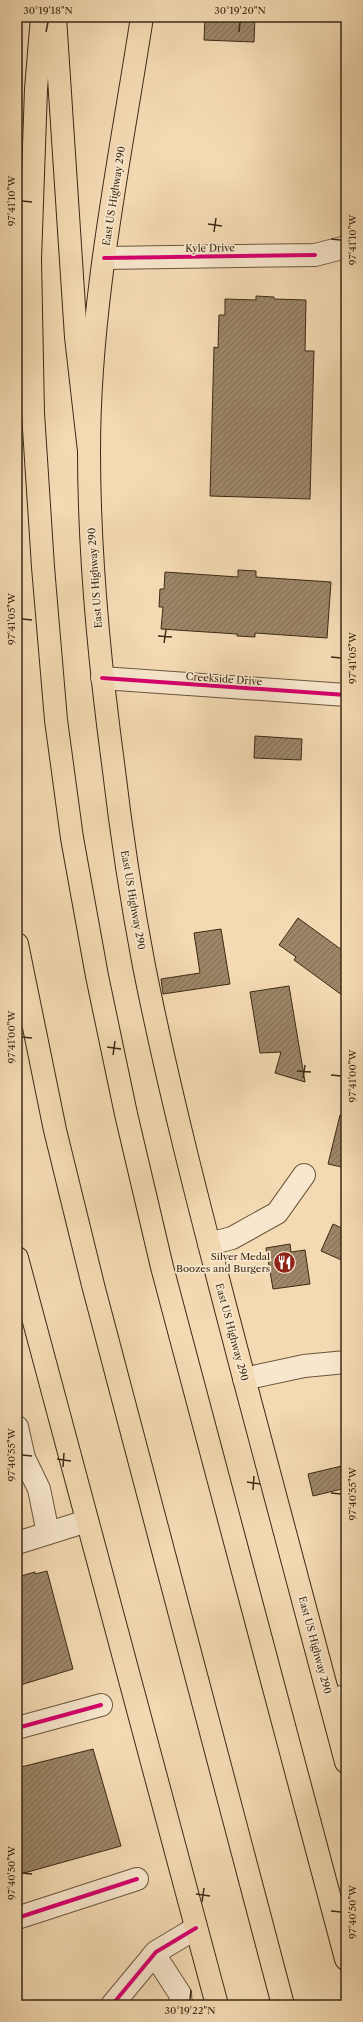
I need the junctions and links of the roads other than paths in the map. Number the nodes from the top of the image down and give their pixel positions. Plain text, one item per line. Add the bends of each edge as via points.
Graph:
1 (42, 17) edge
2 (55, 17) edge
3 (142, 17) edge
4 (345, 248) edge
5 (104, 258) junction
6 (89, 451) junction
7 (102, 678) junction
8 (346, 695) edge
9 (17, 944) edge
10 (304, 1175) dead end
11 (209, 1244) junction
12 (18, 1267) edge
13 (346, 1362) edge
14 (244, 1379) junction
15 (17, 1427) edge
16 (87, 1521) junction
17 (55, 1531) junction
18 (17, 1543) edge
19 (338, 1698) edge
20 (101, 1705) dead end
21 (17, 1728) edge
22 (346, 1762) edge
23 (137, 1879) dead end
24 (17, 1918) edge
25 (196, 1928) junction
26 (154, 1954) junction
27 (346, 1959) edge
28 (112, 2005) edge
29 (181, 2005) edge
30 (217, 2005) edge
31 (284, 2005) edge

1 - 27 main road via 36,89 30,260 33,413 55,712 72,838 100,991 162,1268
2 - 6 main road via 76,337
3 - 5 main road, East US Highway 290
4 - 5 street, Kyle Drive via 315,255
5 - 6 main road, East US Highway 290 via 92,380
6 - 7 main road, East US Highway 290 via 92,558
7 - 8 street, Creekside Drive
7 - 11 main road, East US Highway 290 via 121,830 144,965
9 - 31 main road via 56,1130 93,1284
10 - 11 street via 277,1213 232,1238
11 - 14 main road, East US Highway 290
12 - 16 main road
13 - 14 street via 304,1366
14 - 19 main road, East US Highway 290
15 - 17 street via 24,1458
16 - 17 street
16 - 25 main road
17 - 18 street
19 - 22 main road, East US Highway 290
20 - 21 street
23 - 24 street
25 - 26 street
25 - 30 main road
26 - 28 street
26 - 29 street via 180,1994

